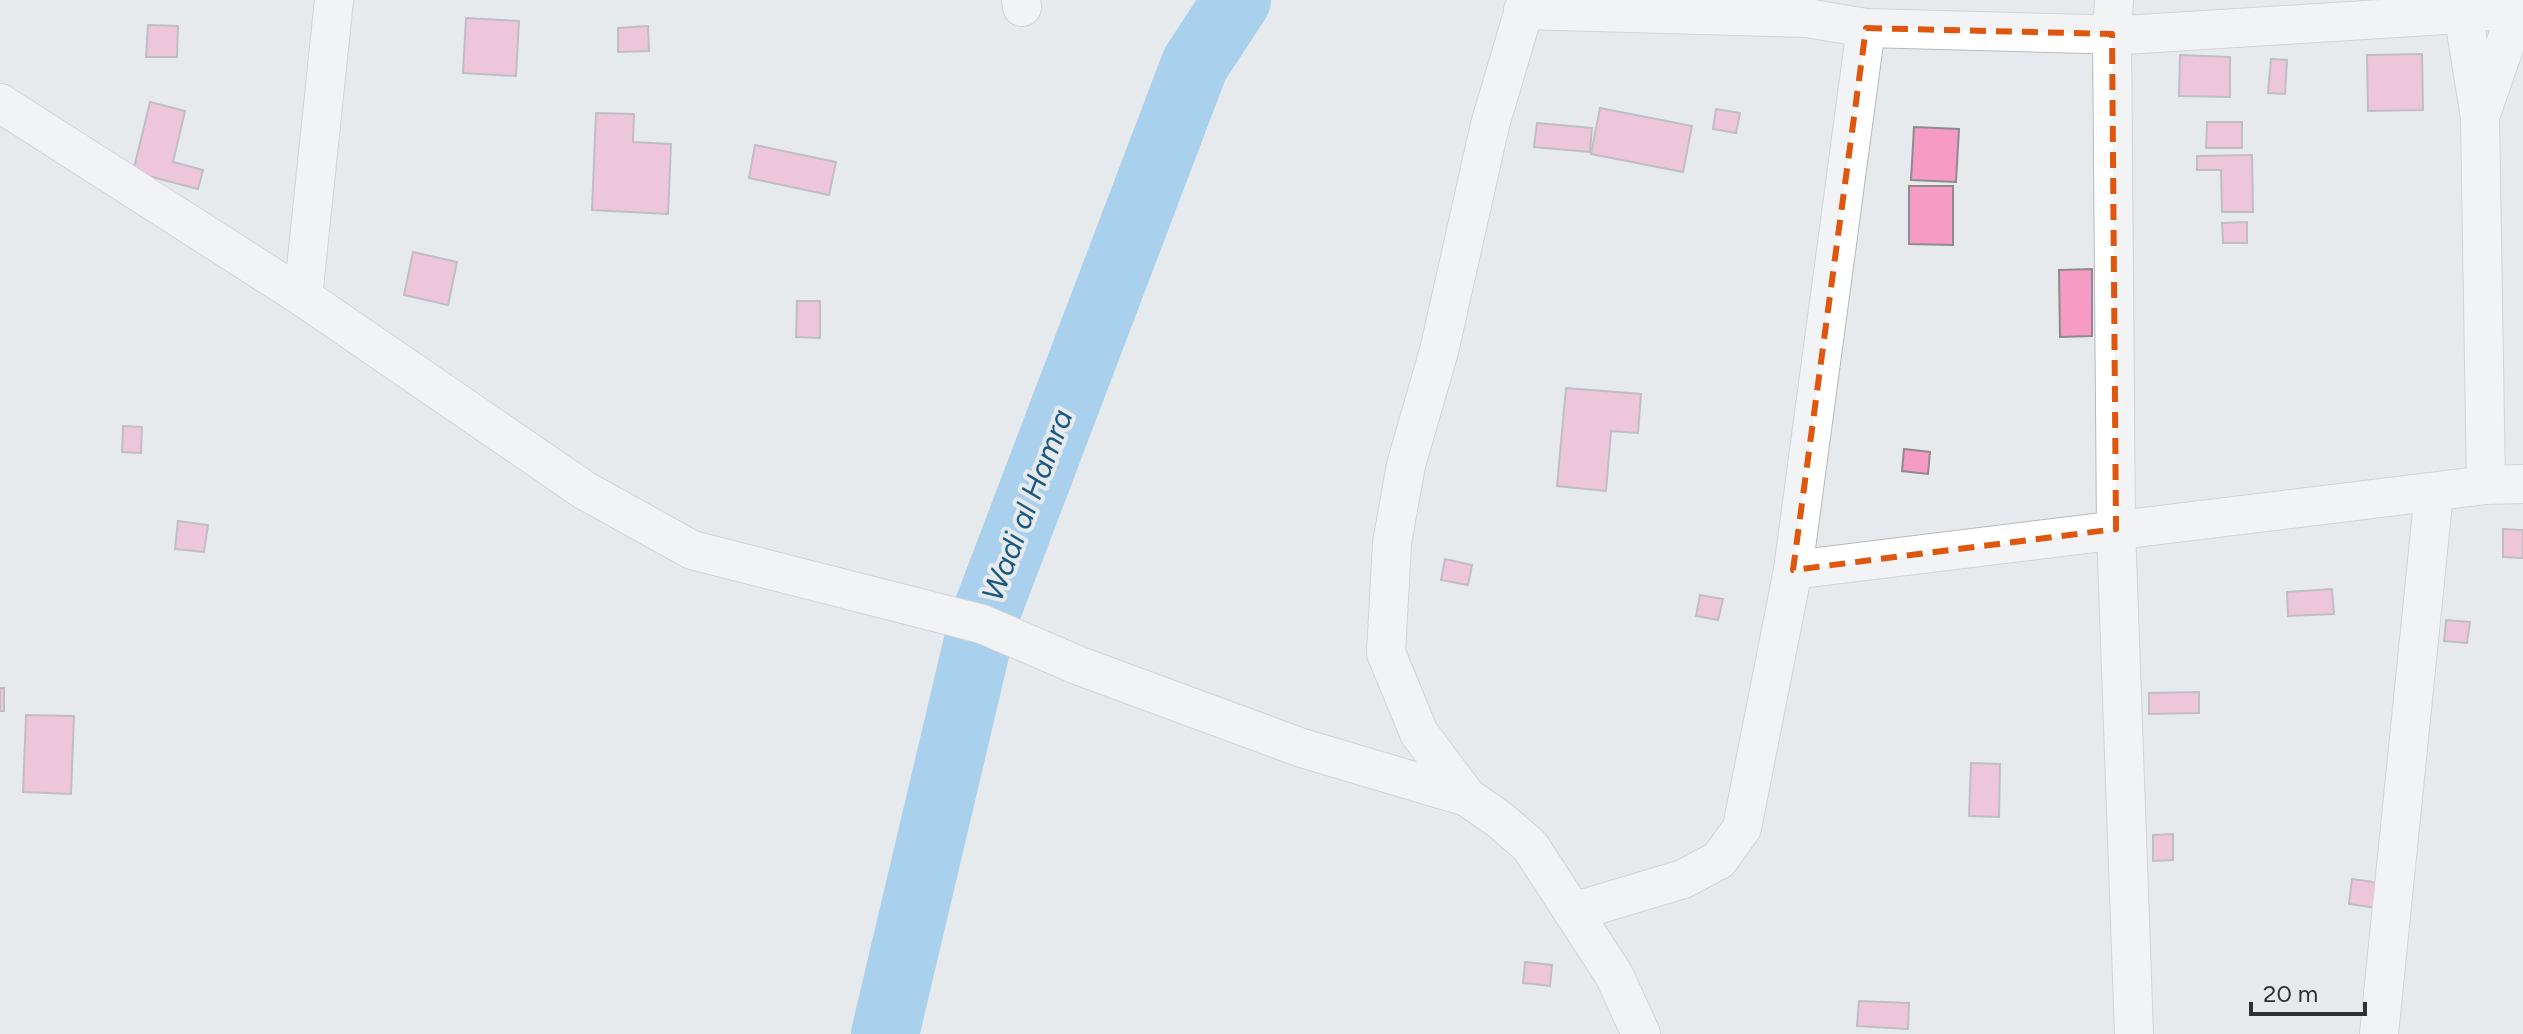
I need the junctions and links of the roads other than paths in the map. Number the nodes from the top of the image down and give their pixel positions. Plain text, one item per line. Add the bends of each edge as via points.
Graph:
1 (334, 0) edge
2 (1525, 5) edge
3 (2461, 7) edge
4 (2520, 7) edge
5 (1807, 9) edge
6 (2113, 17) edge
7 (1866, 28) junction
8 (0, 103) edge
9 (2480, 117) junction
10 (303, 297) junction
11 (2523, 484) edge
12 (2486, 485) junction
13 (2434, 492) junction
14 (2116, 529) junction
15 (1793, 570) junction
16 (1467, 797) junction
17 (1573, 912) junction
18 (1641, 1034) edge
19 (2134, 1034) edge
20 (2379, 1034) edge

1 - 10 street
2 - 5 street
2 - 16 street via 1490,125 1439,351 1406,465 1392,543 1386,653 1419,733
3 - 4 street
3 - 6 street
3 - 9 street
4 - 9 street
5 - 7 street
6 - 7 street
6 - 14 street
7 - 15 street
8 - 10 street
9 - 12 street
10 - 16 street via 584,490 692,550 982,624 1302,748
11 - 12 street
12 - 13 street
13 - 14 street
13 - 20 street
14 - 15 street
14 - 19 street
15 - 17 street via 1742,828 1719,860 1683,879
16 - 17 street via 1530,846
17 - 18 street via 1614,975

